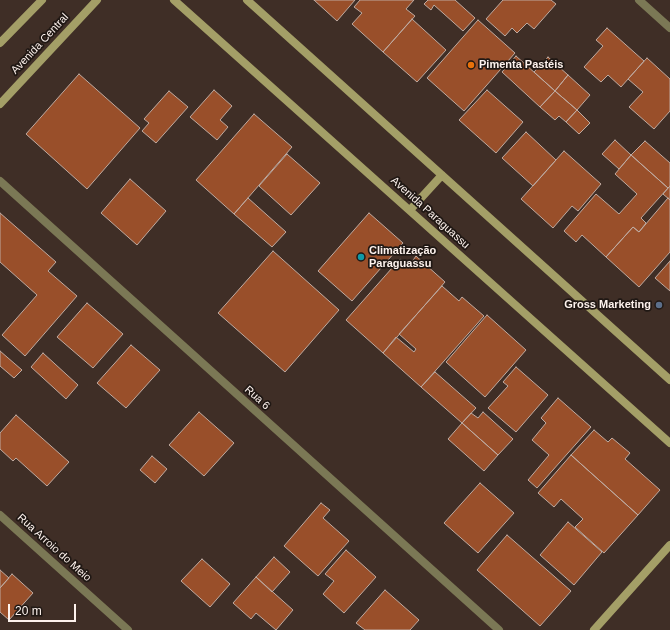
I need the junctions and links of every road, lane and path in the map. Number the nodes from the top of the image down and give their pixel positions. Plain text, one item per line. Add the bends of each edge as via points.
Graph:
1 (42, 0) edge
2 (97, 0) edge
3 (174, 0) edge
4 (247, 0) edge
5 (639, 0) edge
6 (670, 28) edge
7 (0, 43) edge
8 (0, 104) edge
9 (442, 175) junction
10 (0, 181) edge
11 (410, 210) junction
12 (670, 380) edge
13 (670, 443) edge
14 (0, 515) edge
15 (670, 545) edge
16 (128, 630) edge
17 (499, 630) edge
18 (594, 630) edge

1 - 7 main road
2 - 8 main road, Avenida Central
3 - 11 main road, Avenida Paraguassu
4 - 9 main road
5 - 6 street
9 - 11 main road
9 - 12 main road
10 - 17 street, Rua 6
11 - 13 main road, Avenida Paraguassu
14 - 16 street, Rua Arroio do Meio
15 - 18 main road

